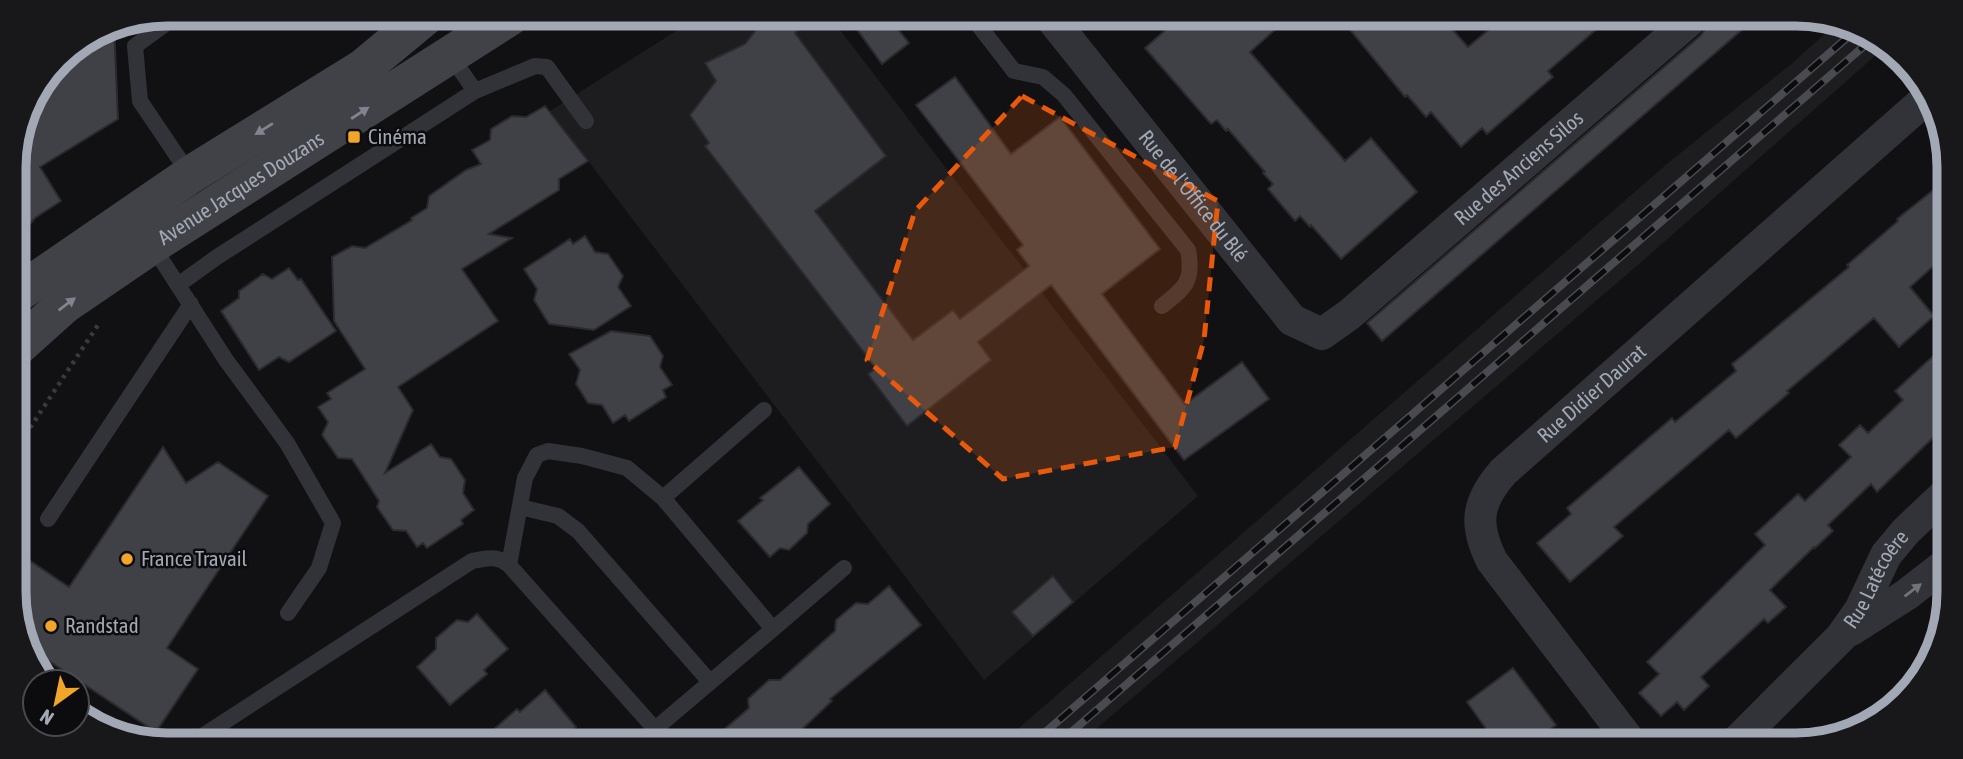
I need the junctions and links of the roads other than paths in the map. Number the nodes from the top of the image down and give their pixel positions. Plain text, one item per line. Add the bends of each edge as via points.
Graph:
1 (980, 26) edge
2 (1058, 26) edge
3 (1683, 26) edge
4 (161, 27) edge
5 (413, 27) edge
6 (494, 27) edge
7 (450, 55) junction
8 (475, 91) junction
9 (1921, 103) edge
10 (586, 121) dead end
11 (190, 175) junction
12 (152, 245) junction
13 (178, 285) junction
14 (27, 287) edge
15 (191, 304) junction
16 (1162, 306) dead end
17 (1350, 314) joint
18 (27, 339) edge
19 (764, 410) dead end
20 (663, 498) junction
21 (1937, 502) edge
22 (520, 507) junction
23 (48, 519) dead end
24 (509, 565) junction
25 (844, 568) dead end
26 (1937, 571) edge
27 (288, 612) dead end
28 (773, 629) junction
29 (1842, 637) junction
30 (710, 682) junction
31 (1623, 732) edge
32 (1746, 732) edge
33 (207, 733) edge
34 (648, 733) edge
35 (651, 733) edge

1 - 16 lane via 1014,71 1043,77 1065,95 1188,250 1188,281
2 - 17 street, Rue de l'Office du Blé via 1292,320 1322,334
3 - 17 street, Rue des Anciens Silos
4 - 11 lane via 135,46 140,101
5 -> 11 main road, Avenue Jacques Douzans via 363,68
6 - 7 main road, Avenue Jacques Douzans
7 - 8 lane
12 -> 7 main road, Avenue Jacques Douzans
8 - 10 lane via 535,66 547,67
8 - 13 lane
9 - 31 street, Rue Didier Daurat via 1503,472 1486,496 1480,527 1492,561
11 - 14 main road, Avenue Jacques Douzans
12 - 13 lane
18 -> 12 main road, Avenue Jacques Douzans via 64,305
13 - 15 lane
15 - 23 lane
15 - 27 lane via 287,443 333,523 319,568
19 - 20 lane
20 - 22 lane via 627,468 548,451 537,454 531,464
20 - 28 lane
21 - 29 street, Rue Latécoère via 1886,555
22 - 24 lane
22 - 30 lane via 558,516 578,531
24 - 33 lane via 492,557 472,561
24 - 34 lane
25 - 28 lane
29 -> 26 street, Rue Latécoère
28 - 30 lane
29 - 32 street, Rue Latécoère
30 - 35 lane

